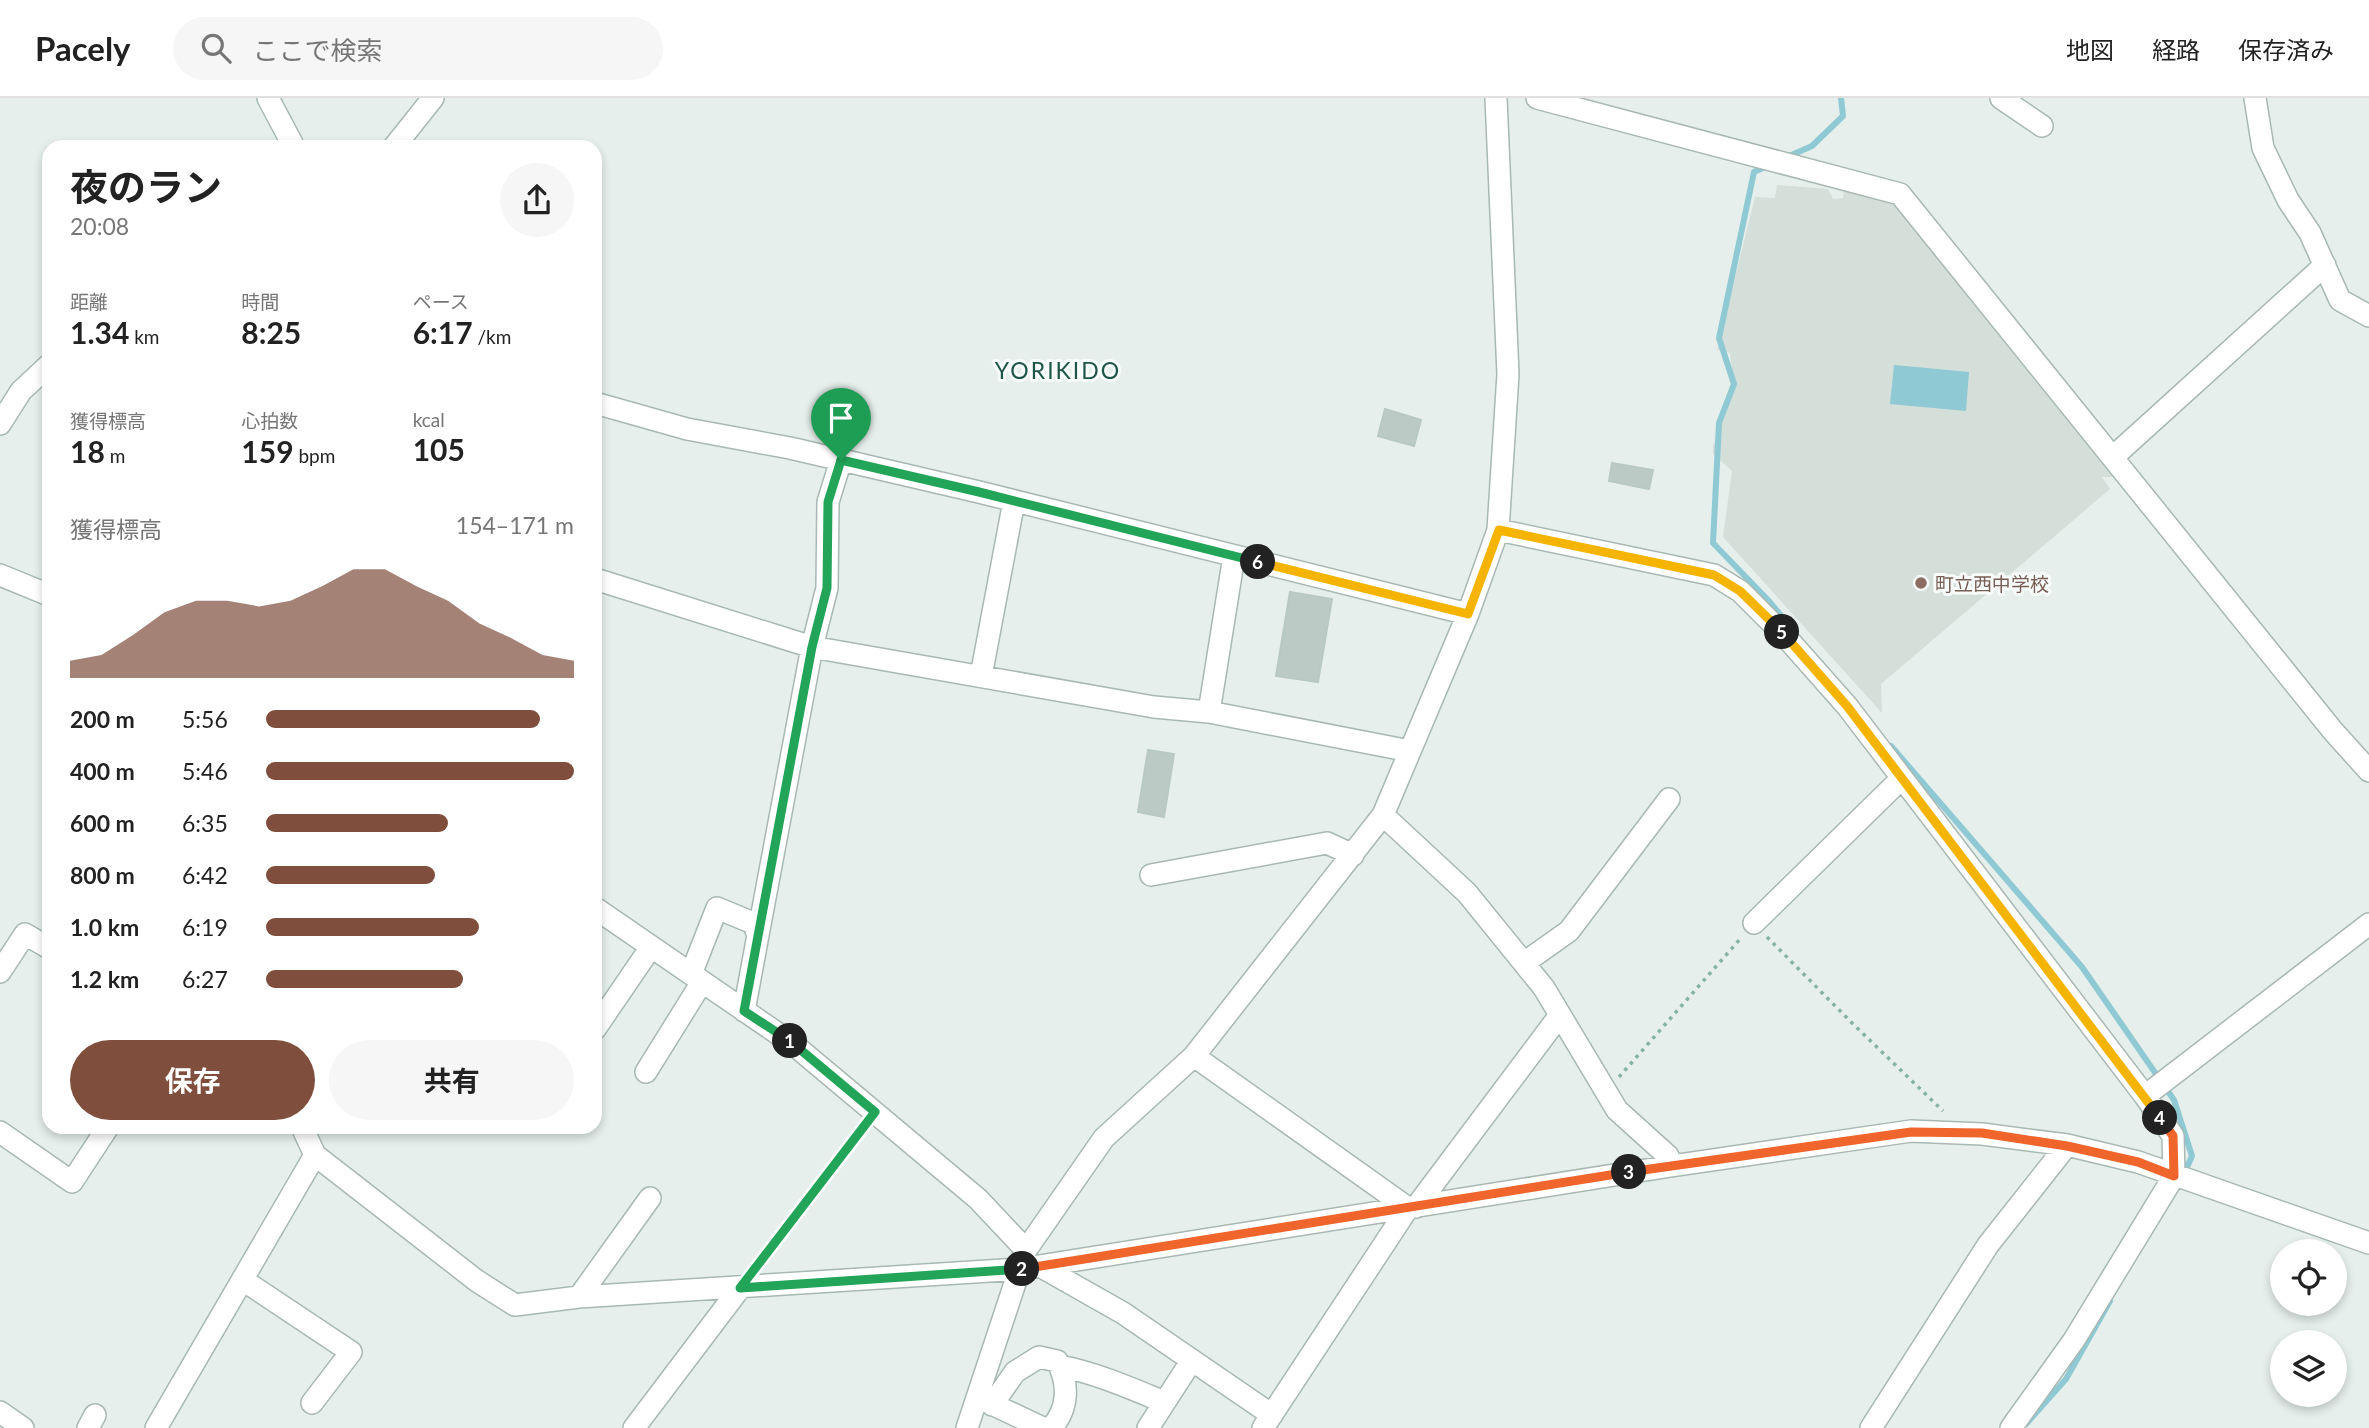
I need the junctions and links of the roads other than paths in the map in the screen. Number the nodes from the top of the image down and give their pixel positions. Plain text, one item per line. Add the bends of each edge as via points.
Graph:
1 (268, 98) edge
2 (433, 98) edge
3 (1496, 98) edge
4 (1537, 98) edge
5 (2001, 98) edge
6 (2255, 98) edge
7 (2042, 126) dead end
8 (290, 140) edge
9 (400, 140) edge
10 (2325, 265) junction
11 (2369, 316) edge
12 (42, 372) edge
13 (602, 405) edge
14 (0, 424) edge
15 (2113, 457) junction
16 (841, 460) junction
17 (1014, 501) junction
18 (1499, 530) junction
19 (1234, 556) junction
20 (0, 575) edge
21 (602, 581) edge
22 (42, 592) edge
23 (1468, 614) junction
24 (812, 647) junction
25 (981, 676) junction
26 (1209, 712) junction
27 (1410, 751) junction
28 (2369, 771) edge
29 (1902, 778) junction
30 (1669, 799) dead end
31 (1383, 815) junction
32 (1353, 855) junction
33 (1151, 875) dead end
34 (602, 913) edge
35 (1754, 923) road end
36 (2369, 923) edge
37 (758, 935) junction
38 (42, 944) edge
39 (650, 947) junction
40 (1524, 963) junction
41 (0, 972) edge
42 (697, 978) junction
43 (744, 1011) junction
44 (1560, 1015) junction
45 (602, 1019) edge
46 (1194, 1056) junction
47 (646, 1072) dead end
48 (2145, 1096) junction
49 (0, 1132) edge
50 (103, 1134) edge
51 (305, 1134) edge
52 (2067, 1146) junction
53 (314, 1155) junction
54 (1671, 1166) junction
55 (2174, 1176) junction
56 (650, 1198) dead end
57 (1412, 1207) junction
58 (2369, 1243) edge
59 (1029, 1262) junction
60 (243, 1280) junction
61 (740, 1288) junction
62 (579, 1297) junction
63 (1192, 1360) junction
64 (1060, 1366) junction
65 (985, 1401) junction
66 (1164, 1402) junction
67 (312, 1403) dead end
68 (0, 1412) edge
69 (1267, 1421) edge
70 (23, 1428) edge
71 (156, 1428) edge
72 (634, 1428) edge
73 (967, 1428) edge
74 (1043, 1428) edge
75 (1051, 1428) edge
76 (1147, 1428) edge
77 (1871, 1428) edge
78 (2011, 1428) edge

1 - 8 street
2 - 9 street
3 - 18 street via 1508,374
4 - 15 street via 1900,194
5 - 7 street
6 - 10 street via 2263,148
10 - 11 street via 2340,300
10 - 15 street
12 - 14 street via 21,391
13 - 16 street via 687,429
15 - 28 street
16 - 17 street
16 - 24 street via 828,502 827,588
17 - 19 street
17 - 25 street
18 - 23 street
18 - 29 street via 1714,575 1740,591 1785,636
19 - 23 street
19 - 26 street
20 - 22 street
21 - 24 street
23 - 27 street
24 - 25 street
24 - 37 street
25 - 26 street via 1154,707
26 - 27 street
27 - 31 street
29 - 35 street
29 - 48 street
30 - 40 street via 1569,931
31 - 32 street
31 - 40 street via 1467,893
32 - 33 street via 1327,843
32 - 46 street
34 - 39 street
36 - 48 street
37 - 42 street via 753,923 717,908
37 - 43 street
38 - 41 street via 25,934
39 - 42 street
39 - 45 street
40 - 44 street
42 - 43 street
42 - 47 street
43 - 59 street via 793,1044 978,1199
44 - 54 street via 1617,1110 1668,1156
44 - 57 street
46 - 57 street
46 - 59 street via 1104,1138
48 - 55 street via 2173,1136
49 - 50 street via 72,1182
51 - 53 street
52 - 54 street via 1982,1133 1911,1132
52 - 55 street via 2138,1162
52 - 77 street via 1988,1245
53 - 60 street
53 - 62 street via 515,1305
54 - 57 street
55 - 58 street
55 - 78 street via 2074,1340
56 - 62 street
57 - 59 street
57 - 69 street
59 - 61 street
59 - 63 street via 1123,1314
59 - 65 street
60 - 67 street via 351,1352
60 - 71 street
61 - 62 street
61 - 72 street
63 - 66 street
63 - 69 street
64 - 65 street via 1039,1357 1015,1372
64 - 66 street
64 - 75 street via 1066,1397 1062,1415
65 - 73 street
65 - 74 street
66 - 76 street
68 - 70 street

